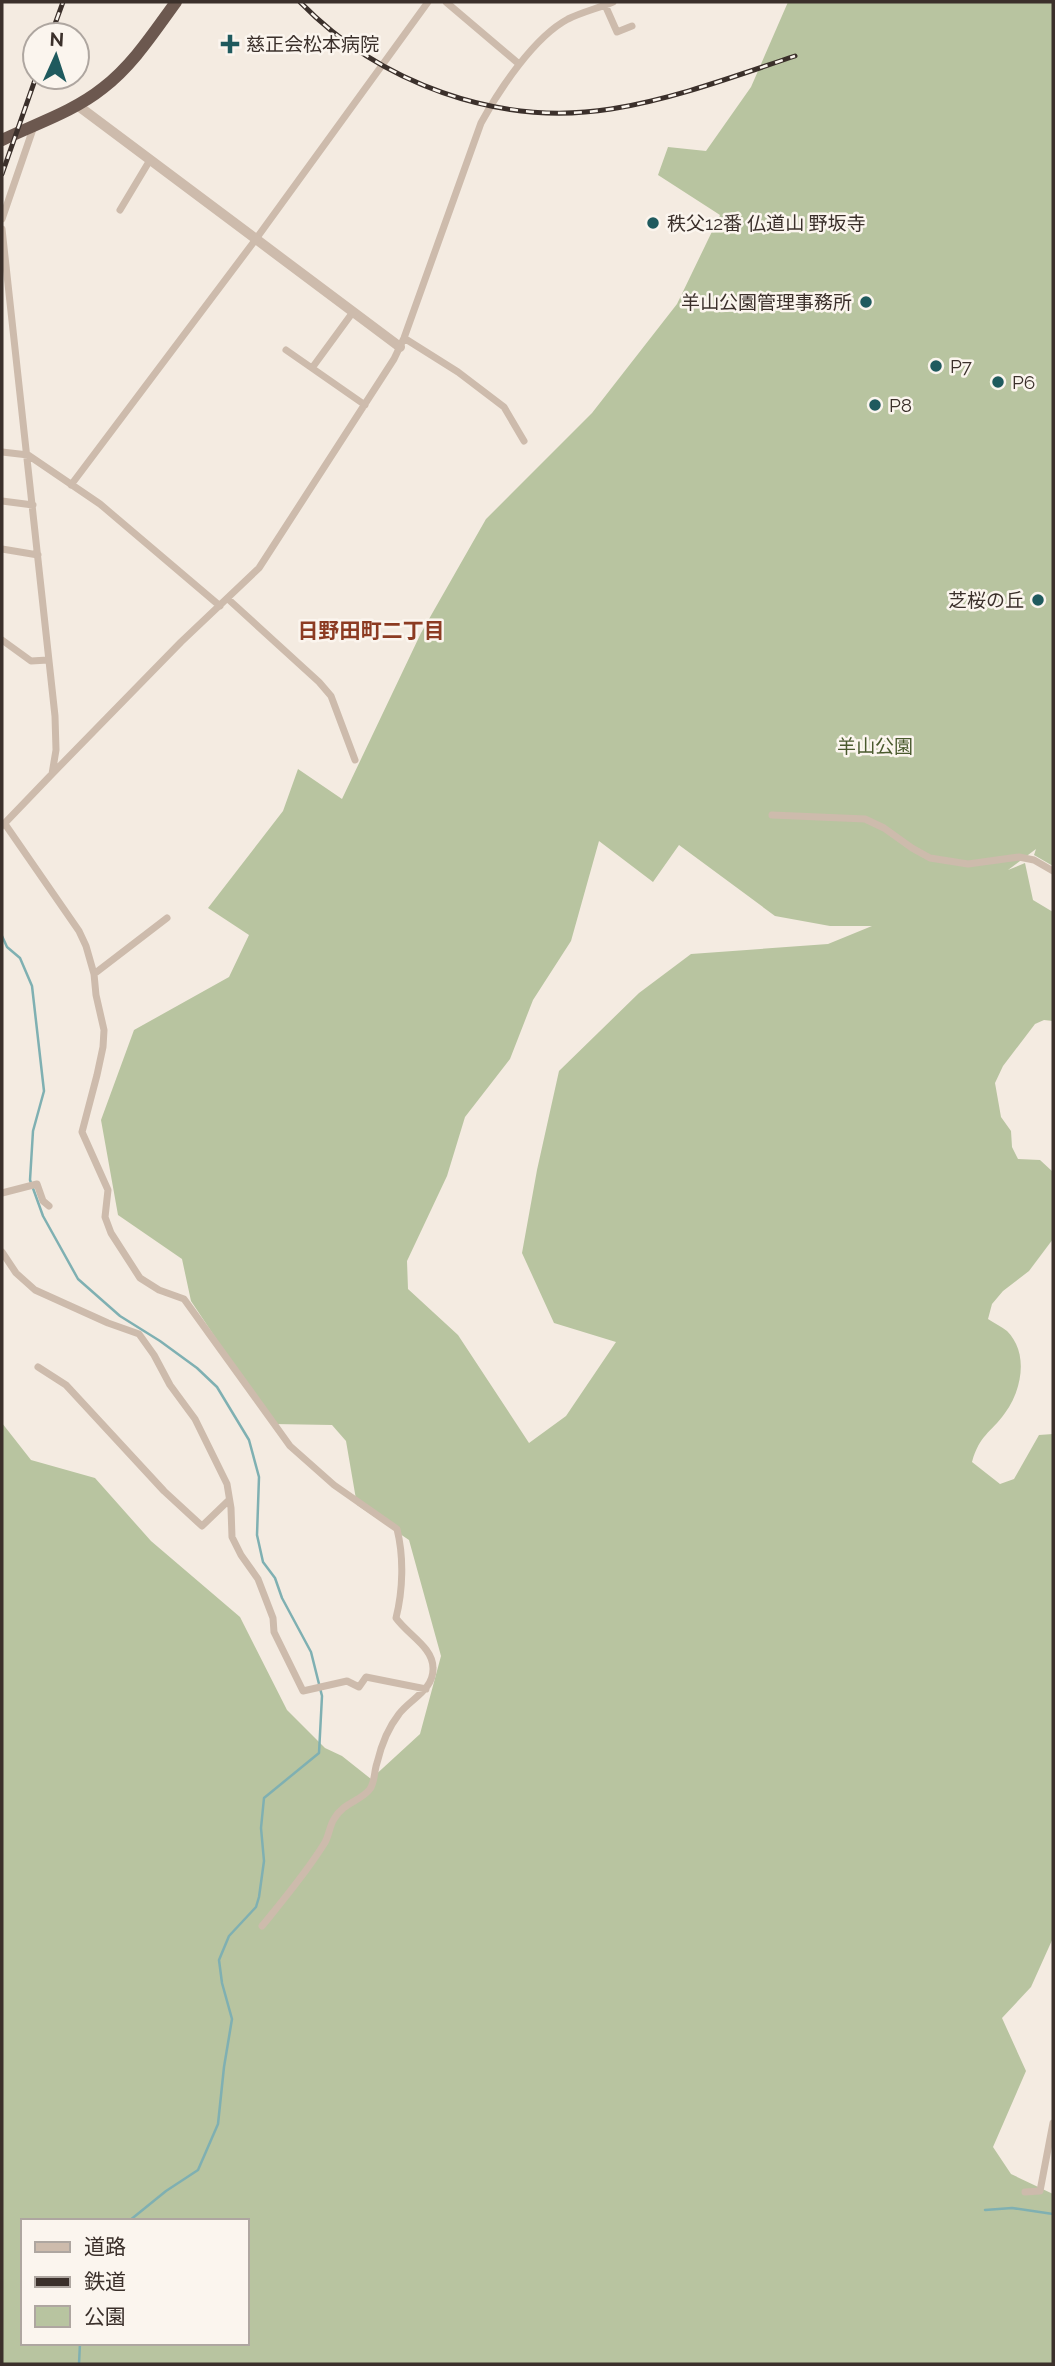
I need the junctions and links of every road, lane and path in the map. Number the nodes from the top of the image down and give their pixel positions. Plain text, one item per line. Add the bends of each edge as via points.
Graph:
1 (176, 2) edge
2 (429, 2) edge
3 (446, 2) edge
4 (614, 2) edge
5 (605, 5) junction
6 (632, 26) dead end
7 (519, 64) junction
8 (77, 105) junction
9 (35, 125) junction
10 (2, 140) edge
11 (150, 160) junction
12 (120, 209) dead end
13 (2, 219) edge
14 (2, 229) edge
15 (256, 239) junction
16 (354, 312) junction
17 (402, 343) junction
18 (286, 350) dead end
19 (312, 368) junction
20 (365, 405) junction
21 (524, 441) dead end
22 (2, 452) edge
23 (28, 456) junction
24 (71, 485) junction
25 (2, 501) edge
26 (33, 505) junction
27 (2, 549) edge
28 (38, 555) junction
29 (228, 599) junction
30 (220, 606) junction
31 (2, 640) edge
32 (48, 660) junction
33 (355, 760) dead end
34 (52, 774) junction
35 (772, 815) dead end
36 (3, 825) edge
37 (1053, 871) edge
38 (167, 918) dead end
39 (94, 974) junction
40 (2, 1193) edge
41 (49, 1206) dead end
42 (2, 1252) edge
43 (38, 1367) dead end
44 (229, 1500) junction
45 (426, 1689) junction
46 (262, 1926) dead end
47 (1053, 2123) edge
48 (1025, 2192) dead end

1 - 8 highway via 120,74
2 - 15 street
3 - 7 street
4 - 5 street
5 - 6 street via 617,32
5 - 7 street via 569,18
7 - 17 street via 481,123
8 - 9 highway
8 - 11 street
9 - 10 highway
9 - 13 street
11 - 12 street
11 - 15 street
14 - 23 street
15 - 16 street
15 - 24 street
16 - 17 street
16 - 19 street
17 - 20 street
17 - 21 street via 458,372 504,407
18 - 19 street
19 - 20 street
20 - 29 street via 259,568
22 - 23 street
23 - 24 street
23 - 26 street
24 - 30 street via 100,504
25 - 26 street
26 - 28 street
27 - 28 street
28 - 32 street
29 - 30 street
29 - 33 street via 331,696
30 - 34 street
31 - 32 street via 31,661
32 - 34 street via 55,716
34 - 36 street
35 - 37 street via 865,819 930,858 968,864 1019,857
36 - 39 street via 79,931
38 - 39 street
39 - 45 street via 103,1047 82,1132 108,1191 105,1217 111,1233 140,1278 184,1299 290,1446 334,1485 397,1529 401,1599 397,1618 432,1658 433,1672
40 - 41 street via 37,1184
42 - 44 street via 35,1290 139,1334 195,1419 228,1484
43 - 44 street via 66,1385 202,1526
44 - 45 street via 232,1538 258,1579 274,1632 303,1691 347,1681 359,1687 366,1677
45 - 46 street via 388,1731 371,1788 346,1804 313,1861
47 - 48 street via 1041,2191

